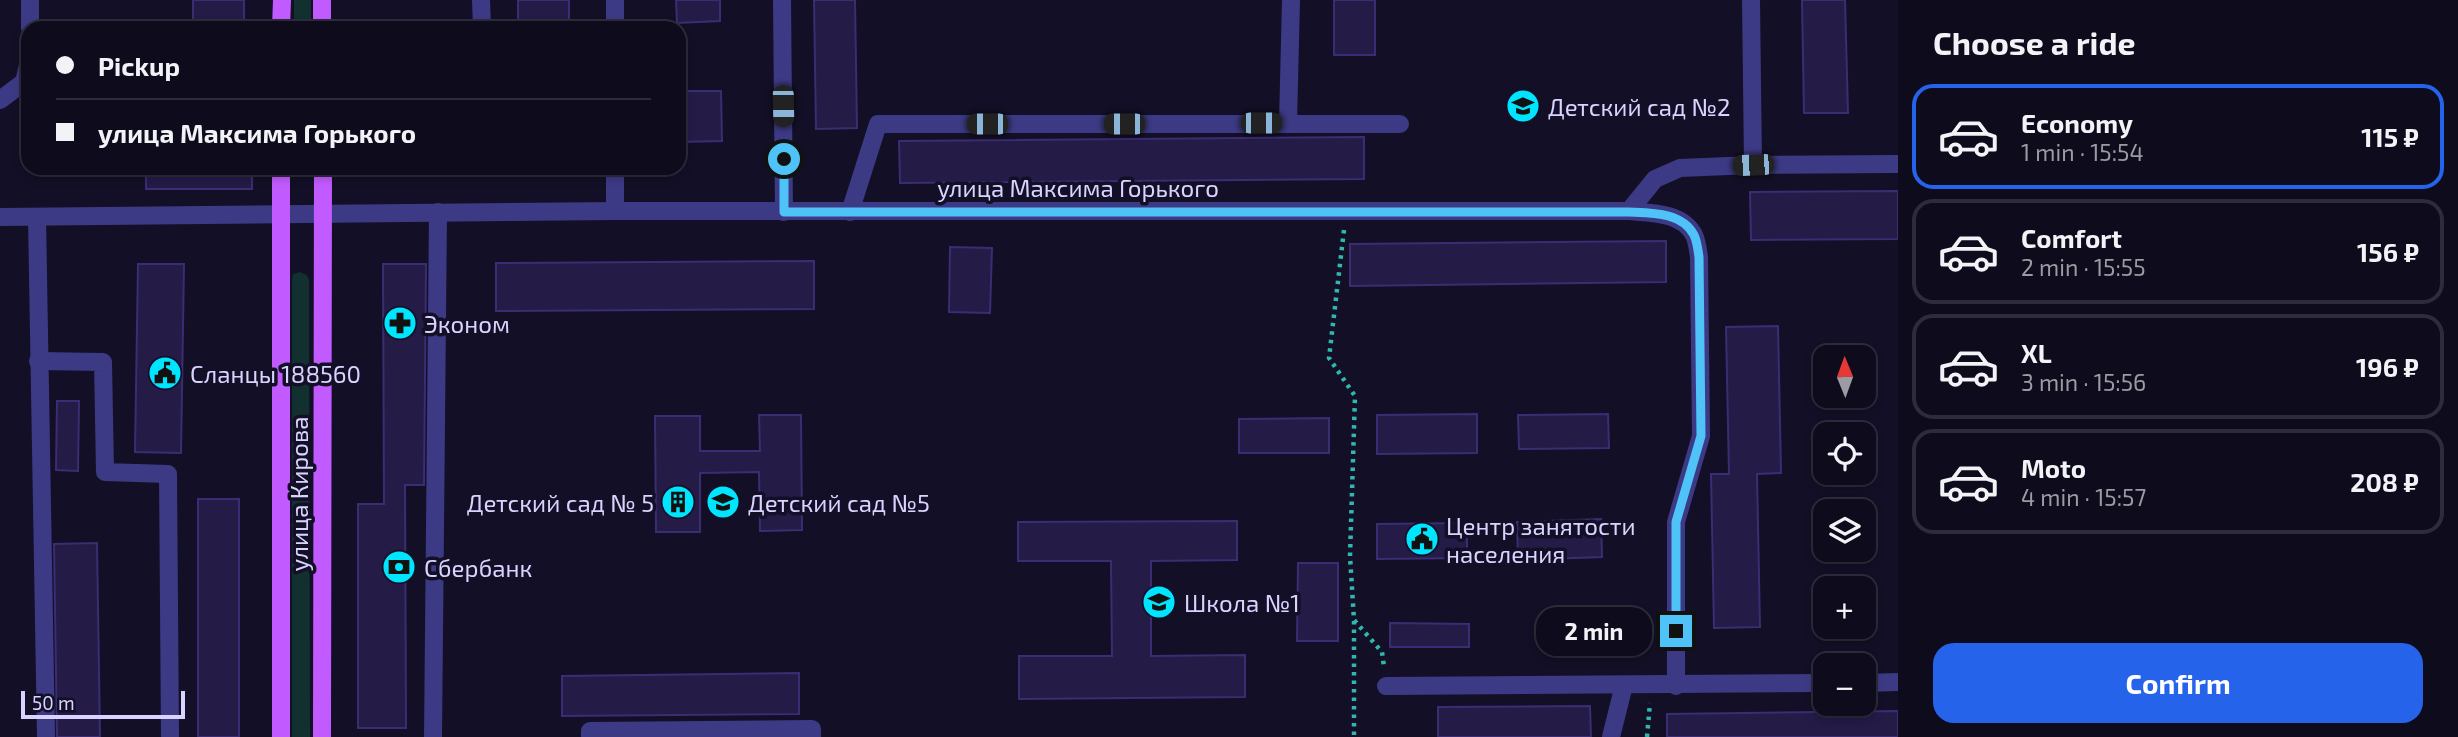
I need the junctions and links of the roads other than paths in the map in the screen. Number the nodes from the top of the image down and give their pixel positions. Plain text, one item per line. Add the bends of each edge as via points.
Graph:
1 (30, 0) edge
2 (282, 0) edge
3 (322, 0) edge
4 (481, 0) edge
5 (615, 0) edge
6 (782, 0) edge
7 (1292, 0) edge
8 (1751, 0) edge
9 (30, 21) edge
10 (281, 21) edge
11 (322, 21) edge
12 (482, 21) edge
13 (615, 21) edge
14 (21, 79) edge
15 (0, 100) edge
16 (1288, 123) junction
17 (1400, 124) dead end
18 (1898, 164) edge
19 (1753, 165) junction
20 (281, 175) edge
21 (323, 175) edge
22 (615, 175) edge
23 (615, 211) junction
24 (438, 212) junction
25 (784, 212) junction
26 (849, 212) junction
27 (1629, 212) junction
28 (323, 213) junction
29 (281, 214) junction
30 (37, 216) junction
31 (0, 217) edge
32 (38, 361) junction
33 (1898, 682) edge
34 (1813, 683) edge
35 (1876, 683) edge
36 (1623, 685) junction
37 (1386, 686) road end
38 (1676, 686) junction
39 (46, 737) edge
40 (170, 737) edge
41 (281, 737) edge
42 (322, 737) edge
43 (433, 737) edge
44 (590, 737) edge
45 (812, 737) edge
46 (1611, 737) edge

1 - 9 street
2 - 10 main road
3 - 11 main road
4 - 12 street
5 - 13 street
6 - 25 street
7 - 16 street
8 - 19 street
14 - 15 street
16 - 17 street
16 - 26 street via 878,124
18 - 19 street
19 - 27 street via 1680,168 1655,180
20 - 29 main road, улица Кирова
21 - 28 main road, улица Кирова
22 - 23 street
23 - 24 street, улица Максима Горького
23 - 25 street, улица Максима Горького
24 - 28 street, улица Максима Горького
24 - 43 street
25 - 26 street, улица Максима Горького
26 - 27 street, улица Максима Горького
27 - 38 street, улица Максима Горького via 1662,214 1683,222 1694,235 1699,257 1701,436 1676,522
28 - 29 street, улица Максима Горького
28 - 42 main road, улица Кирова
29 - 30 street, улица Максима Горького
29 - 41 main road, улица Кирова
30 - 31 street, улица Максима Горького
30 - 32 street
32 - 39 street
32 - 40 street via 103,362 105,472 168,474
33 - 35 street
34 - 38 street
36 - 37 street
36 - 38 street
36 - 46 street
44 - 45 street via 590,731 812,729

